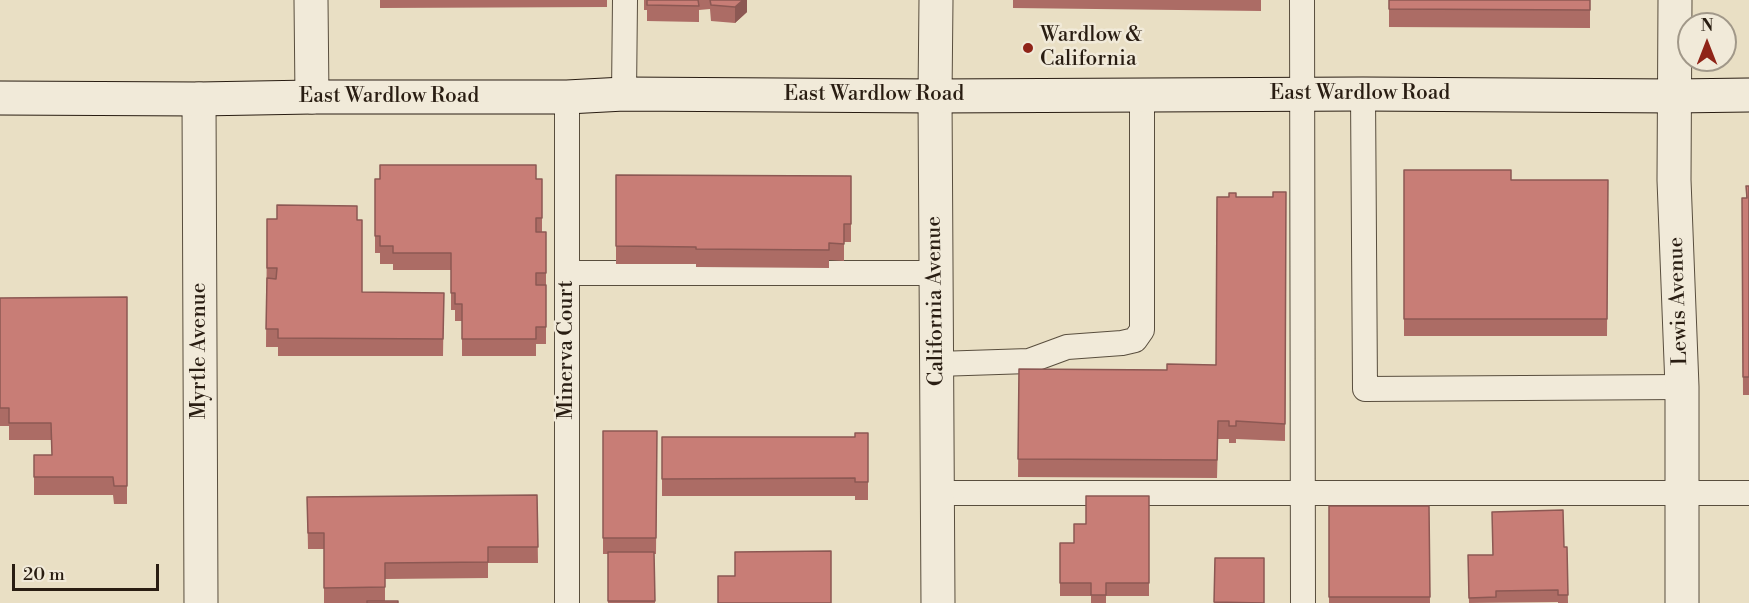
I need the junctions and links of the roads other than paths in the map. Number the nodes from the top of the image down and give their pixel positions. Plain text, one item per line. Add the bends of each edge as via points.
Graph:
1 (311, 0) edge
2 (625, 0) edge
3 (936, 0) edge
4 (1302, 0) edge
5 (1675, 0) edge
6 (624, 94) junction
7 (1142, 94) junction
8 (1302, 94) junction
9 (1363, 94) junction
10 (1749, 95) edge
11 (935, 96) junction
12 (1675, 96) junction
13 (312, 97) junction
14 (567, 97) junction
15 (0, 98) edge
16 (199, 99) junction
17 (567, 273) junction
18 (936, 273) junction
19 (937, 364) junction
20 (1682, 387) junction
21 (938, 493) junction
22 (1749, 493) edge
23 (1303, 494) junction
24 (1683, 494) junction
25 (201, 603) edge
26 (567, 603) edge
27 (938, 603) edge
28 (1303, 603) edge
29 (1682, 603) edge

1 - 13 street
2 - 6 lane
3 - 11 street, California Avenue
4 - 8 lane
5 - 12 street, Lewis Avenue
6 - 11 street, East Wardlow Road
6 - 14 street, East Wardlow Road
7 - 8 street, East Wardlow Road
7 - 11 street, East Wardlow Road
7 - 19 lane via 1142,330 1135,340 1067,347 1029,361
8 - 9 street, East Wardlow Road
8 - 23 lane
9 - 12 street, East Wardlow Road
9 - 20 lane via 1365,389
10 - 12 street, East Wardlow Road
11 - 18 street, California Avenue
12 - 20 street, Lewis Avenue via 1674,180
13 - 14 street, East Wardlow Road
13 - 16 street, East Wardlow Road
14 - 17 lane, Minerva Court
15 - 16 street, East Wardlow Road
16 - 25 street, Myrtle Avenue
17 - 18 lane
17 - 26 lane, Minerva Court
18 - 19 street, California Avenue
19 - 21 street, California Avenue
20 - 24 street, Lewis Avenue
21 - 23 lane
21 - 27 street, California Avenue
22 - 24 lane
23 - 24 lane
23 - 28 lane
24 - 29 street, Lewis Avenue

